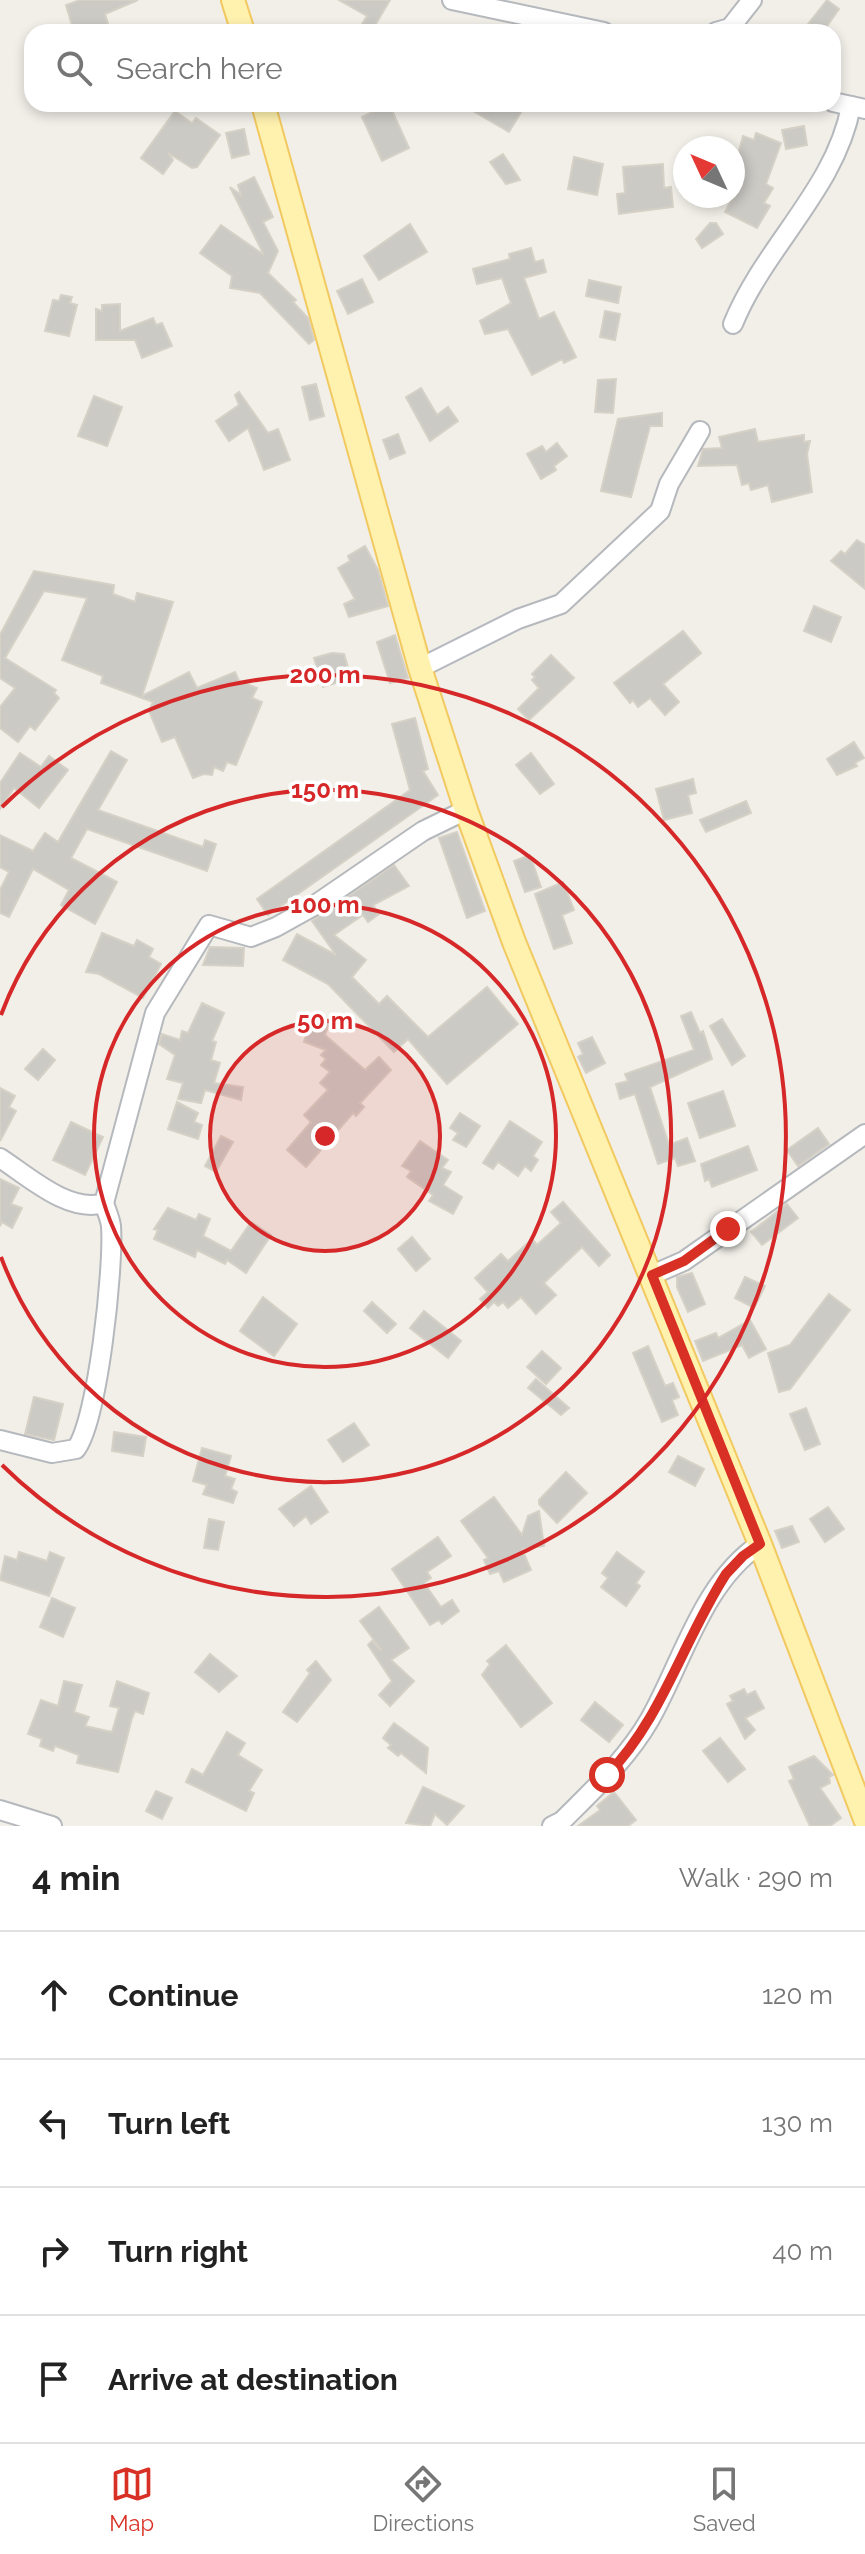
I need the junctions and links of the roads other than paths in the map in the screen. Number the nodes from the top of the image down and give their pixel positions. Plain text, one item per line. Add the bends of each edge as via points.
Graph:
1 (233, 0) edge
2 (452, 0) edge
3 (752, 0) edge
4 (240, 24) edge
5 (566, 24) edge
6 (733, 24) edge
7 (850, 106) edge
8 (265, 112) edge
9 (733, 324) dead end
10 (700, 431) dead end
11 (420, 668) junction
12 (466, 810) junction
13 (865, 1134) edge
14 (0, 1158) edge
15 (104, 1203) junction
16 (652, 1275) junction
17 (0, 1440) edge
18 (760, 1544) junction
19 (0, 1810) edge
20 (864, 1815) edge
21 (52, 1826) edge
22 (552, 1826) edge

1 - 4 main road
2 - 5 street
3 - 6 street
7 - 9 street via 846,133 825,176 745,295
8 - 11 main road
10 - 11 street via 669,484 660,511 561,604 518,619
11 - 12 main road
12 - 15 street via 423,831 276,927 251,937 209,925 155,1013
12 - 16 main road via 514,942
13 - 16 street via 684,1261
14 - 15 street via 71,1201 90,1207
15 - 17 street via 111,1224 109,1265 97,1387 84,1438 76,1449 52,1453
16 - 18 main road
18 - 20 main road
18 - 22 street via 743,1556 713,1594 628,1754
19 - 21 street

